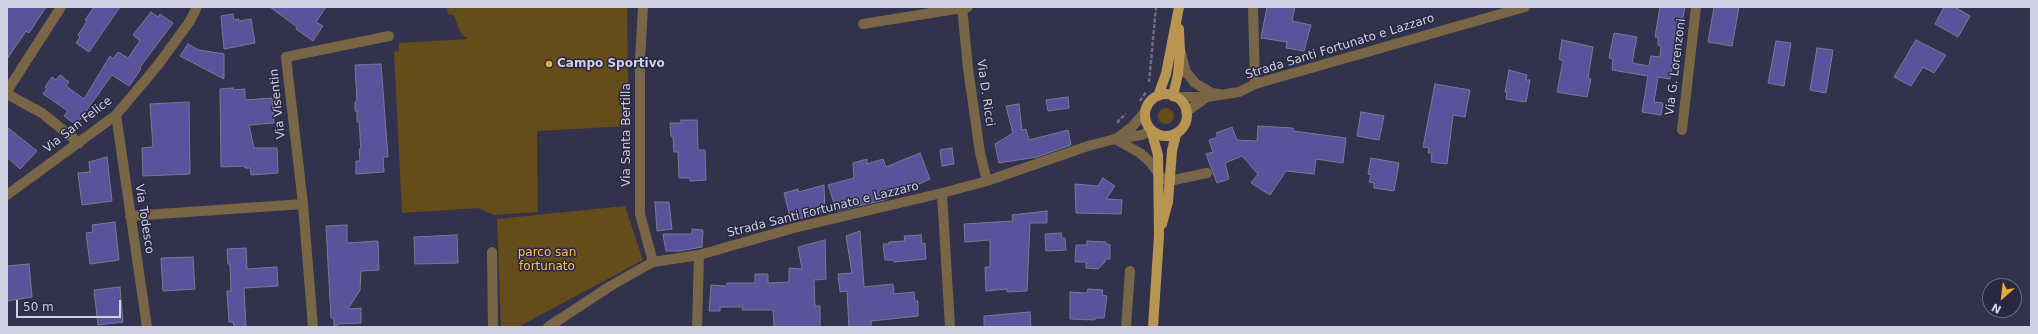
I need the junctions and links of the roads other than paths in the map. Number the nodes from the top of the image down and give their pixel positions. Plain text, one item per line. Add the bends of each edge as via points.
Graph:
1 (61, 7) edge
2 (197, 7) edge
3 (643, 7) edge
4 (964, 7) edge
5 (1253, 7) edge
6 (1525, 7) edge
7 (1696, 7) edge
8 (1178, 11) edge
9 (863, 24) dead end
10 (389, 36) dead end
11 (1180, 51) junction
12 (1255, 84) junction
13 (7, 92) edge
14 (1224, 94) junction
15 (1158, 96) junction
16 (1174, 96) junction
17 (1207, 97) junction
18 (1145, 112) junction
19 (1186, 112) junction
20 (116, 116) junction
21 (1151, 130) junction
22 (1682, 130) dead end
23 (1176, 134) junction
24 (1115, 139) junction
25 (78, 143) junction
26 (1158, 172) junction
27 (1207, 173) dead end
28 (987, 181) junction
29 (1169, 181) junction
30 (942, 193) junction
31 (7, 195) edge
32 (303, 204) junction
33 (130, 216) junction
34 (1159, 236) junction
35 (492, 252) dead end
36 (699, 255) junction
37 (653, 262) junction
38 (1130, 271) dead end
39 (147, 327) edge
40 (313, 327) edge
41 (493, 327) edge
42 (548, 327) edge
43 (697, 327) edge
44 (950, 327) edge
45 (1126, 327) edge
46 (1154, 327) edge

1 - 13 street
2 - 20 street, Via San Felice via 190,21 158,65
3 - 37 street, Via Santa Bertilla via 640,67 640,214
4 - 9 street
4 - 28 street, Via D. Ricci via 968,68 980,153
5 - 12 street
6 - 12 street, Strada Santi Fortunato e Lazzaro
7 - 22 street, Via G. Lorenzoni
8 - 11 main road
8 - 15 main road via 1166,74
10 - 32 street, Via Visentin via 286,57
11 - 14 street via 1186,72 1195,83 1212,93
11 - 16 main road
12 - 14 street, Strada Santi Fortunato e Lazzaro via 1239,92
13 - 25 street via 42,113
14 - 17 street, Strada Santi Fortunato e Lazzaro
15 - 16 main road, Strada Santi Fortunato e Lazzaro
15 - 18 main road, Strada Santi Fortunato e Lazzaro via 1151,101
16 - 17 street, Strada Santi Fortunato e Lazzaro
16 - 19 main road via 1182,103
17 - 19 street, Strada Santi Fortunato e Lazzaro
18 - 21 main road via 1146,122
18 - 24 street, Strada Santi Fortunato e Lazzaro via 1132,127
19 - 23 main road via 1185,124
20 - 25 street, Via San Felice
20 - 33 street, Via Todesco
21 - 23 main road via 1163,136
21 - 24 street, Strada Santi Fortunato e Lazzaro via 1142,136
21 - 26 main road via 1158,155
23 - 29 main road
24 - 26 street via 1140,153
24 - 28 street, Strada Santi Fortunato e Lazzaro
25 - 31 street, Via San Felice
26 - 29 street
26 - 34 main road
27 - 29 street
28 - 30 street, Strada Santi Fortunato e Lazzaro
29 - 34 main road via 1168,202
30 - 36 street, Strada Santi Fortunato e Lazzaro via 794,228
30 - 44 street
32 - 33 street
32 - 40 street, Via Visentin
33 - 39 street, Via Todesco
34 - 46 main road
35 - 41 street
36 - 37 street, Strada Santi Fortunato e Lazzaro
36 - 43 street
37 - 42 street, Strada Santi Fortunato e Lazzaro via 612,285
38 - 45 street

